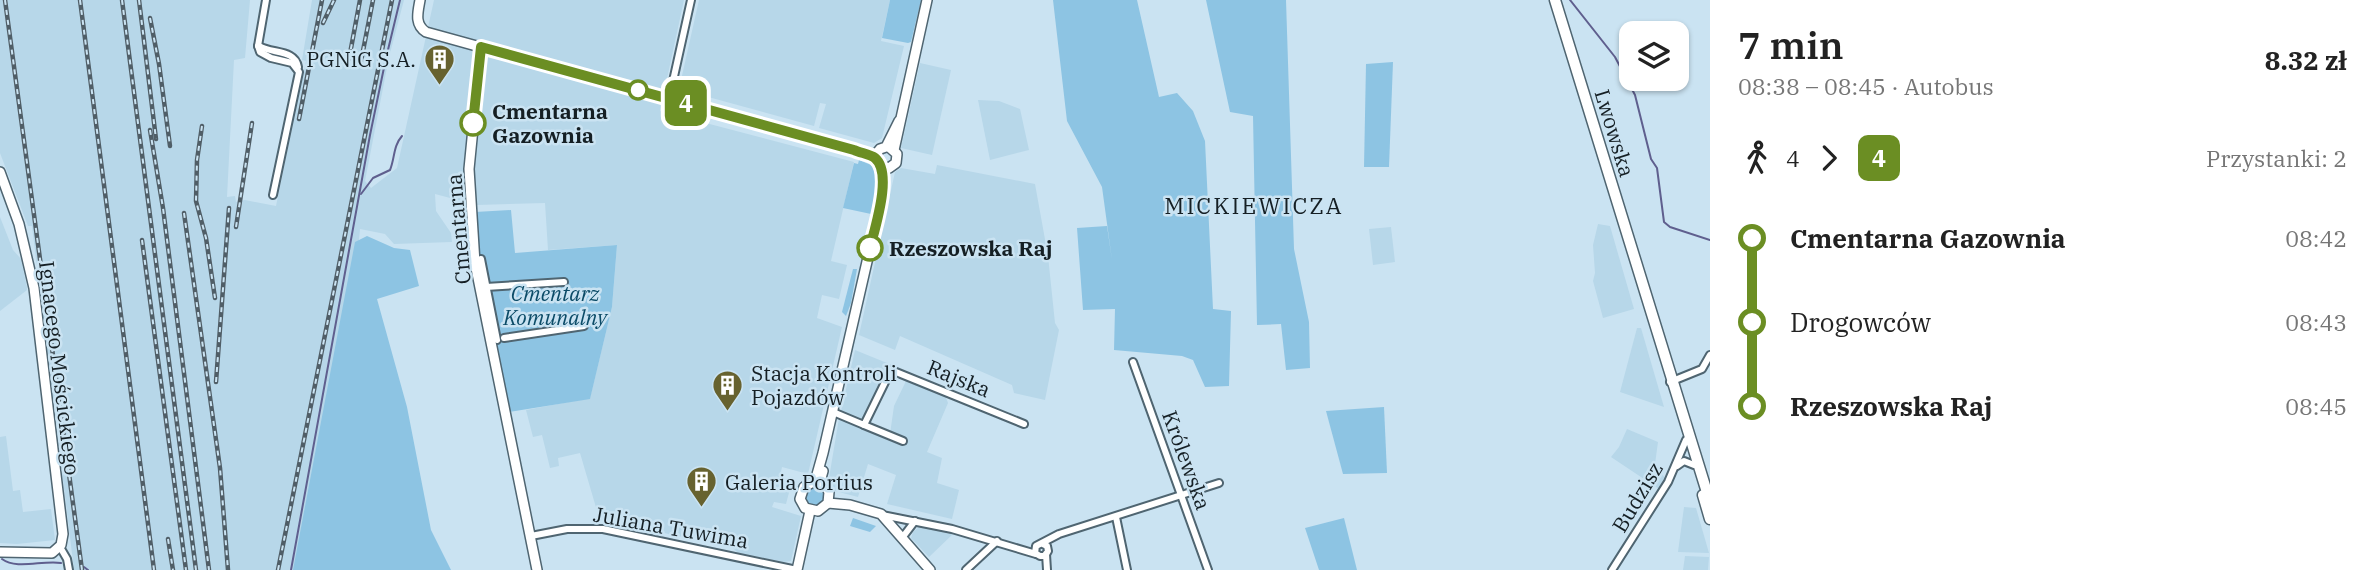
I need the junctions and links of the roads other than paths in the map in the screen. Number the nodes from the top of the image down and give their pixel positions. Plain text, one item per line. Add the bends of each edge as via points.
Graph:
1 (266, 0) edge
2 (420, 0) edge
3 (691, 0) edge
4 (927, 0) edge
5 (1555, 0) edge
6 (481, 47) junction
7 (668, 99) junction
8 (883, 155) junction
9 (893, 165) junction
10 (0, 172) edge
11 (883, 192) junction
12 (272, 195) dead end
13 (481, 259) dead end
14 (564, 282) dead end
15 (486, 287) junction
16 (584, 326) dead end
17 (1710, 355) edge
18 (1133, 362) dead end
19 (1671, 381) junction
20 (833, 412) junction
21 (864, 425) junction
22 (1024, 425) dead end
23 (1686, 440) junction
24 (903, 441) dead end
25 (823, 453) junction
26 (1694, 465) junction
27 (1675, 467) junction
28 (813, 482) junction
29 (1219, 483) dead end
30 (824, 485) junction
31 (1181, 496) junction
32 (829, 500) junction
33 (1710, 502) edge
34 (1110, 509) dead end
35 (814, 511) junction
36 (881, 514) junction
37 (1114, 518) junction
38 (1710, 519) edge
39 (915, 521) junction
40 (531, 536) junction
41 (902, 538) junction
42 (996, 541) junction
43 (60, 547) junction
44 (1041, 551) junction
45 (0, 552) edge
46 (762, 566) edge
47 (69, 570) edge
48 (537, 570) edge
49 (797, 570) edge
50 (930, 570) edge
51 (966, 570) edge
52 (1046, 570) edge
53 (1127, 570) edge
54 (1208, 570) edge
55 (1612, 570) edge

1 - 12 street via 258,46 293,56 299,72
2 - 6 street via 418,20 423,30
3 - 7 street
4 - 8 street via 899,121
5 - 19 main road, Lwowska
6 - 7 street
6 - 40 street, Cmentarna via 469,169 474,258
7 - 8 street
8 - 9 street via 886,168
8 - 9 street via 897,158
8 - 11 street
9 - 11 street
10 - 43 street, Ignacego Mościckiego via 19,224 34,288 63,534
11 - 20 street
13 - 15 street
14 - 15 street
15 - 16 street via 500,339
17 - 19 street via 1702,369
18 - 31 street, Królewska
19 - 23 main road, Lwowska
19 - 33 main road, Lwowska
20 - 21 street
20 - 25 street
21 - 22 street, Rajska via 891,370
21 - 24 street
23 - 26 main road, Lwowska
23 - 27 street, Budzisz
25 - 28 street
25 - 30 street
26 - 27 street via 1685,461
26 - 38 main road, Lwowska
27 - 55 street, Budzisz
28 - 30 street
28 - 35 street via 800,496 802,504
29 - 31 street
30 - 32 street
31 - 37 street
31 - 54 street, Królewska
32 - 35 street
32 - 36 street
34 - 37 street
35 - 49 street
36 - 39 street
36 - 41 street
37 - 44 street via 1059,534
37 - 53 street
39 - 41 street
39 - 42 street
40 - 46 street, Juliana Tuwima via 603,529
40 - 48 street, Cmentarna
41 - 50 street
42 - 44 street
42 - 51 street
43 - 45 street via 47,554
43 - 47 street, Ignacego Mościckiego
44 - 52 street
46 - 49 street, Juliana Tuwima

